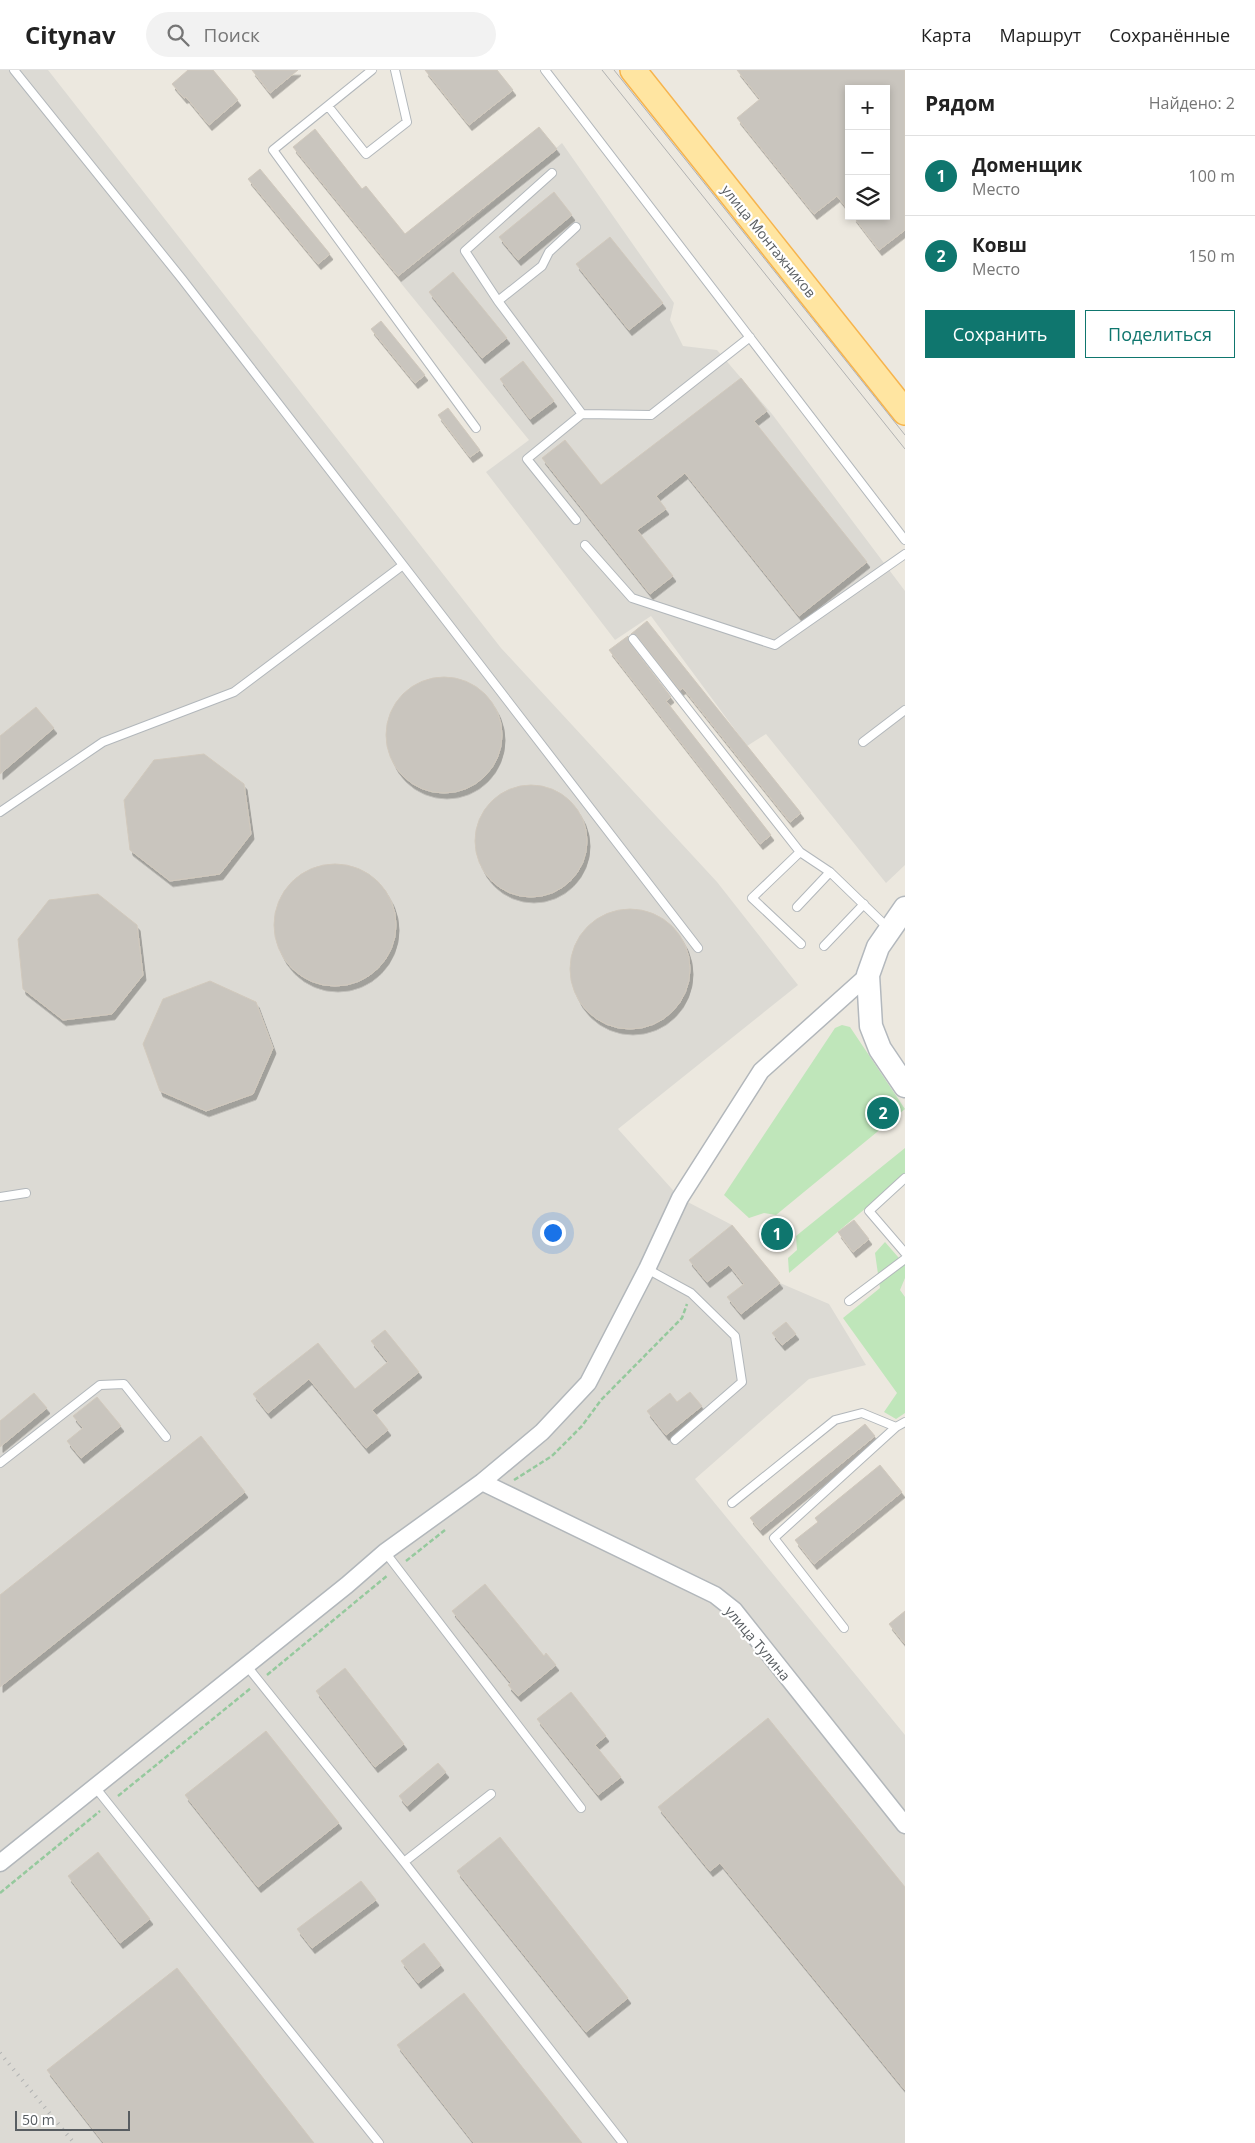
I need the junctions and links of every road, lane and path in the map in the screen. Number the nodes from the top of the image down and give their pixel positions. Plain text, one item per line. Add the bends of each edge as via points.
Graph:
1 (14, 70) edge
2 (372, 70) edge
3 (394, 70) edge
4 (545, 70) edge
5 (633, 70) edge
6 (328, 106) junction
7 (552, 173) dead end
8 (576, 227) dead end
9 (498, 301) junction
10 (750, 337) junction
11 (905, 412) edge
12 (582, 414) junction
13 (476, 428) dead end
14 (576, 520) dead end
15 (905, 540) edge
16 (585, 545) dead end
17 (905, 554) edge
18 (403, 565) junction
19 (632, 639) dead end
20 (905, 710) edge
21 (863, 742) dead end
22 (0, 812) edge
23 (800, 852) junction
24 (830, 872) junction
25 (864, 904) junction
26 (797, 907) dead end
27 (905, 908) edge
28 (889, 930) junction
29 (801, 944) dead end
30 (824, 946) dead end
31 (698, 948) dead end
32 (868, 974) junction
33 (905, 1086) edge
34 (905, 1178) edge
35 (26, 1193) dead end
36 (0, 1197) edge
37 (905, 1252) edge
38 (905, 1259) edge
39 (647, 1269) junction
40 (691, 1293) junction
41 (850, 1301) dead end
42 (905, 1422) edge
43 (896, 1426) junction
44 (166, 1437) dead end
45 (675, 1440) dead end
46 (0, 1463) edge
47 (482, 1482) junction
48 (498, 1490) junction
49 (732, 1503) dead end
50 (451, 1526) dead end
51 (385, 1552) junction
52 (397, 1567) junction
53 (844, 1628) dead end
54 (246, 1666) junction
55 (259, 1681) junction
56 (95, 1786) junction
57 (491, 1794) dead end
58 (109, 1804) junction
59 (581, 1808) dead end
60 (905, 1825) edge
61 (404, 1862) junction
62 (0, 1863) edge
63 (0, 1893) edge
64 (379, 2143) edge
65 (623, 2143) edge

1 - 18 lane via 182,278
2 - 6 lane
3 - 6 lane via 407,122 366,154
4 - 10 lane
5 - 11 main road, улица Монтажников
6 - 13 lane via 273,150
7 - 9 lane via 465,251
8 - 9 lane via 548,252 542,266
9 - 12 lane
10 - 12 lane via 652,415
10 - 15 lane
12 - 14 lane via 527,459
16 - 17 lane via 632,598 775,645
18 - 22 lane via 234,692 103,742
18 - 31 lane
19 - 23 lane
20 - 21 lane
23 - 24 lane
23 - 29 lane via 752,898
24 - 25 lane
24 - 26 lane
25 - 28 lane
25 - 30 lane
27 - 28 main road
28 - 32 main road via 878,947
32 - 33 main road via 871,1026 880,1049
32 - 39 street via 761,1071 680,1198
34 - 37 lane via 869,1210
35 - 36 lane
38 - 41 lane
39 - 40 lane
39 - 47 street via 588,1383 542,1432
40 - 45 lane via 735,1336 742,1382
40 - 48 path via 682,1318 601,1400 582,1426 552,1456
42 - 43 lane
43 - 49 lane via 862,1413 834,1420
43 - 53 lane via 774,1538
44 - 46 lane via 124,1384 100,1385
47 - 48 street, улица Тулина
47 - 51 street
48 - 60 street, улица Тулина via 715,1595 734,1610
50 - 52 path
51 - 52 lane
51 - 54 street
52 - 55 path
52 - 59 lane
54 - 55 lane
54 - 56 street
55 - 58 path
55 - 61 lane
56 - 58 lane
56 - 62 street
57 - 61 lane
58 - 63 path
58 - 64 lane
61 - 65 lane

